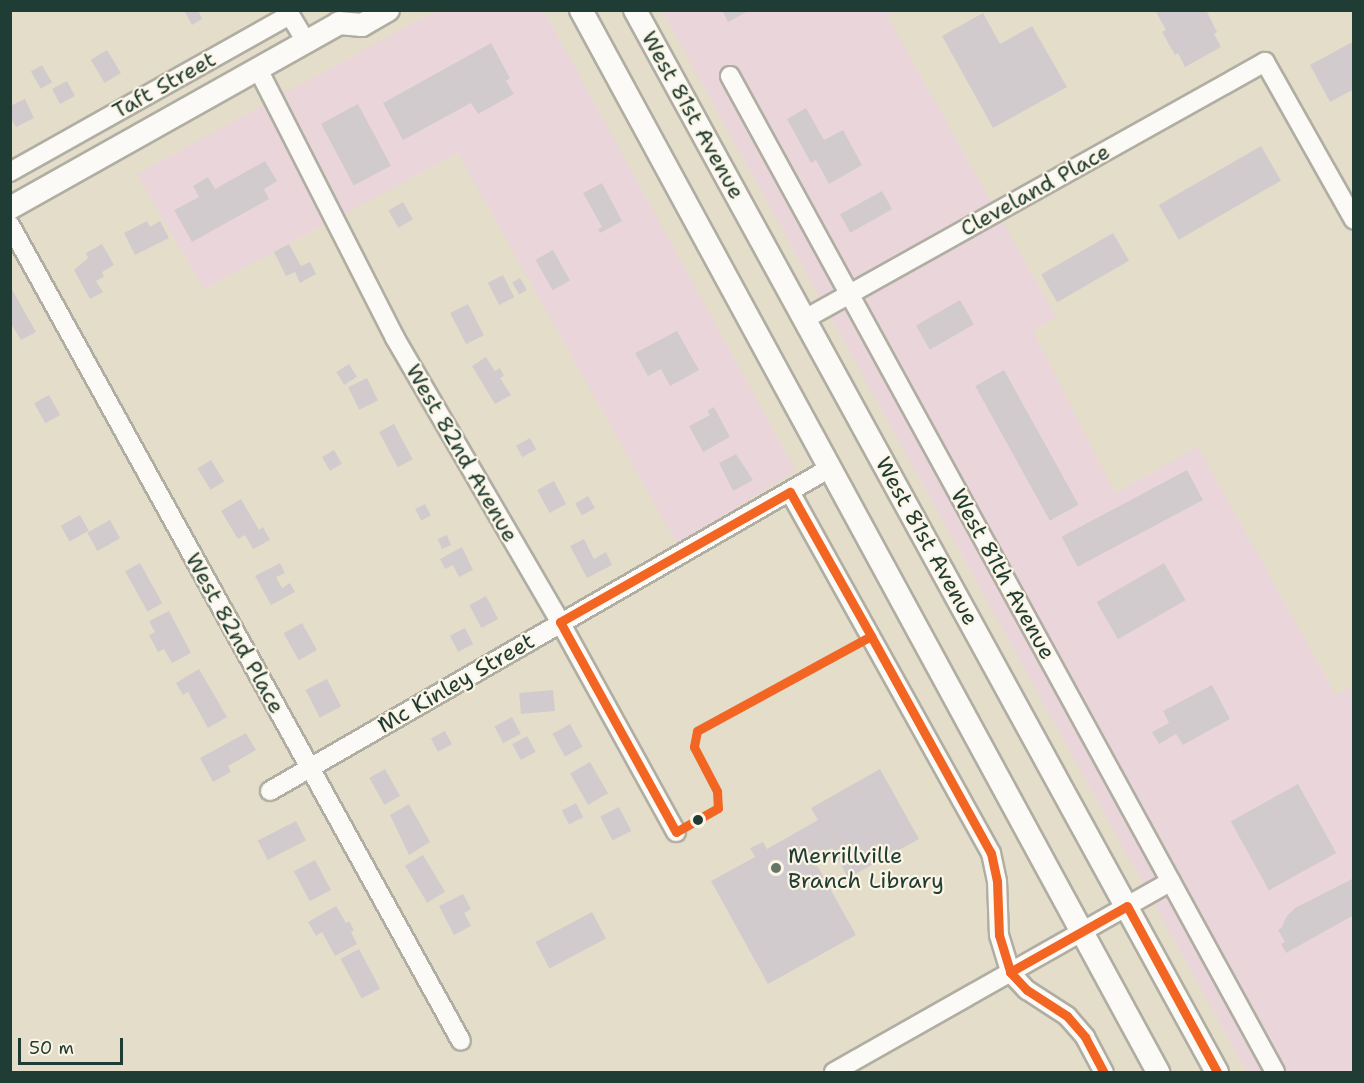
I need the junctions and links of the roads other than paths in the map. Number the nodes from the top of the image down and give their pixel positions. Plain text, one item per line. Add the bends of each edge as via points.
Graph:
1 (388, 10) edge
2 (581, 10) edge
3 (635, 10) edge
4 (343, 17) edge
5 (306, 42) junction
6 (258, 69) junction
7 (730, 76) dead end
8 (10, 172) edge
9 (10, 208) edge
10 (1353, 220) edge
11 (10, 225) edge
12 (848, 294) junction
13 (806, 319) junction
14 (830, 468) junction
15 (790, 492) junction
16 (560, 622) junction
17 (310, 769) junction
18 (270, 791) dead end
19 (676, 832) dead end
20 (1171, 881) junction
21 (1127, 906) junction
22 (1081, 931) junction
23 (1010, 972) junction
24 (460, 1041) dead end
25 (834, 1072) edge
26 (1104, 1072) edge
27 (1158, 1072) edge
28 (1217, 1072) edge
29 (1275, 1072) edge

1 - 4 main road, Taft Street via 362,25
2 - 14 main road
3 - 13 main road, West 81st Avenue
4 - 5 main road, Taft Street
5 - 6 main road, Taft Street
5 - 8 street, Taft Street via 290,15
6 - 9 main road, Taft Street
6 - 16 street, West 82nd Avenue via 395,338
7 - 12 street, West 81th Avenue
10 - 12 street, Cleveland Place via 1265,62
11 - 17 street, West 82nd Place
12 - 13 street, Cleveland Place
12 - 20 street, West 81th Avenue
13 - 21 main road, West 81st Avenue
14 - 15 street, Mc Kinley Street
14 - 22 main road
15 - 16 street, Mc Kinley Street
15 - 23 street via 990,853 997,881 999,935
16 - 17 street, Mc Kinley Street
16 - 19 street, West 82nd Avenue
17 - 18 street, Mc Kinley Street
17 - 24 street, West 82nd Place
20 - 21 street
20 - 29 street, West 81th Avenue
21 - 22 street
21 - 28 main road, West 81st Avenue
22 - 23 street
22 - 27 main road
23 - 25 street
23 - 26 street via 1027,990 1067,1016 1085,1037

